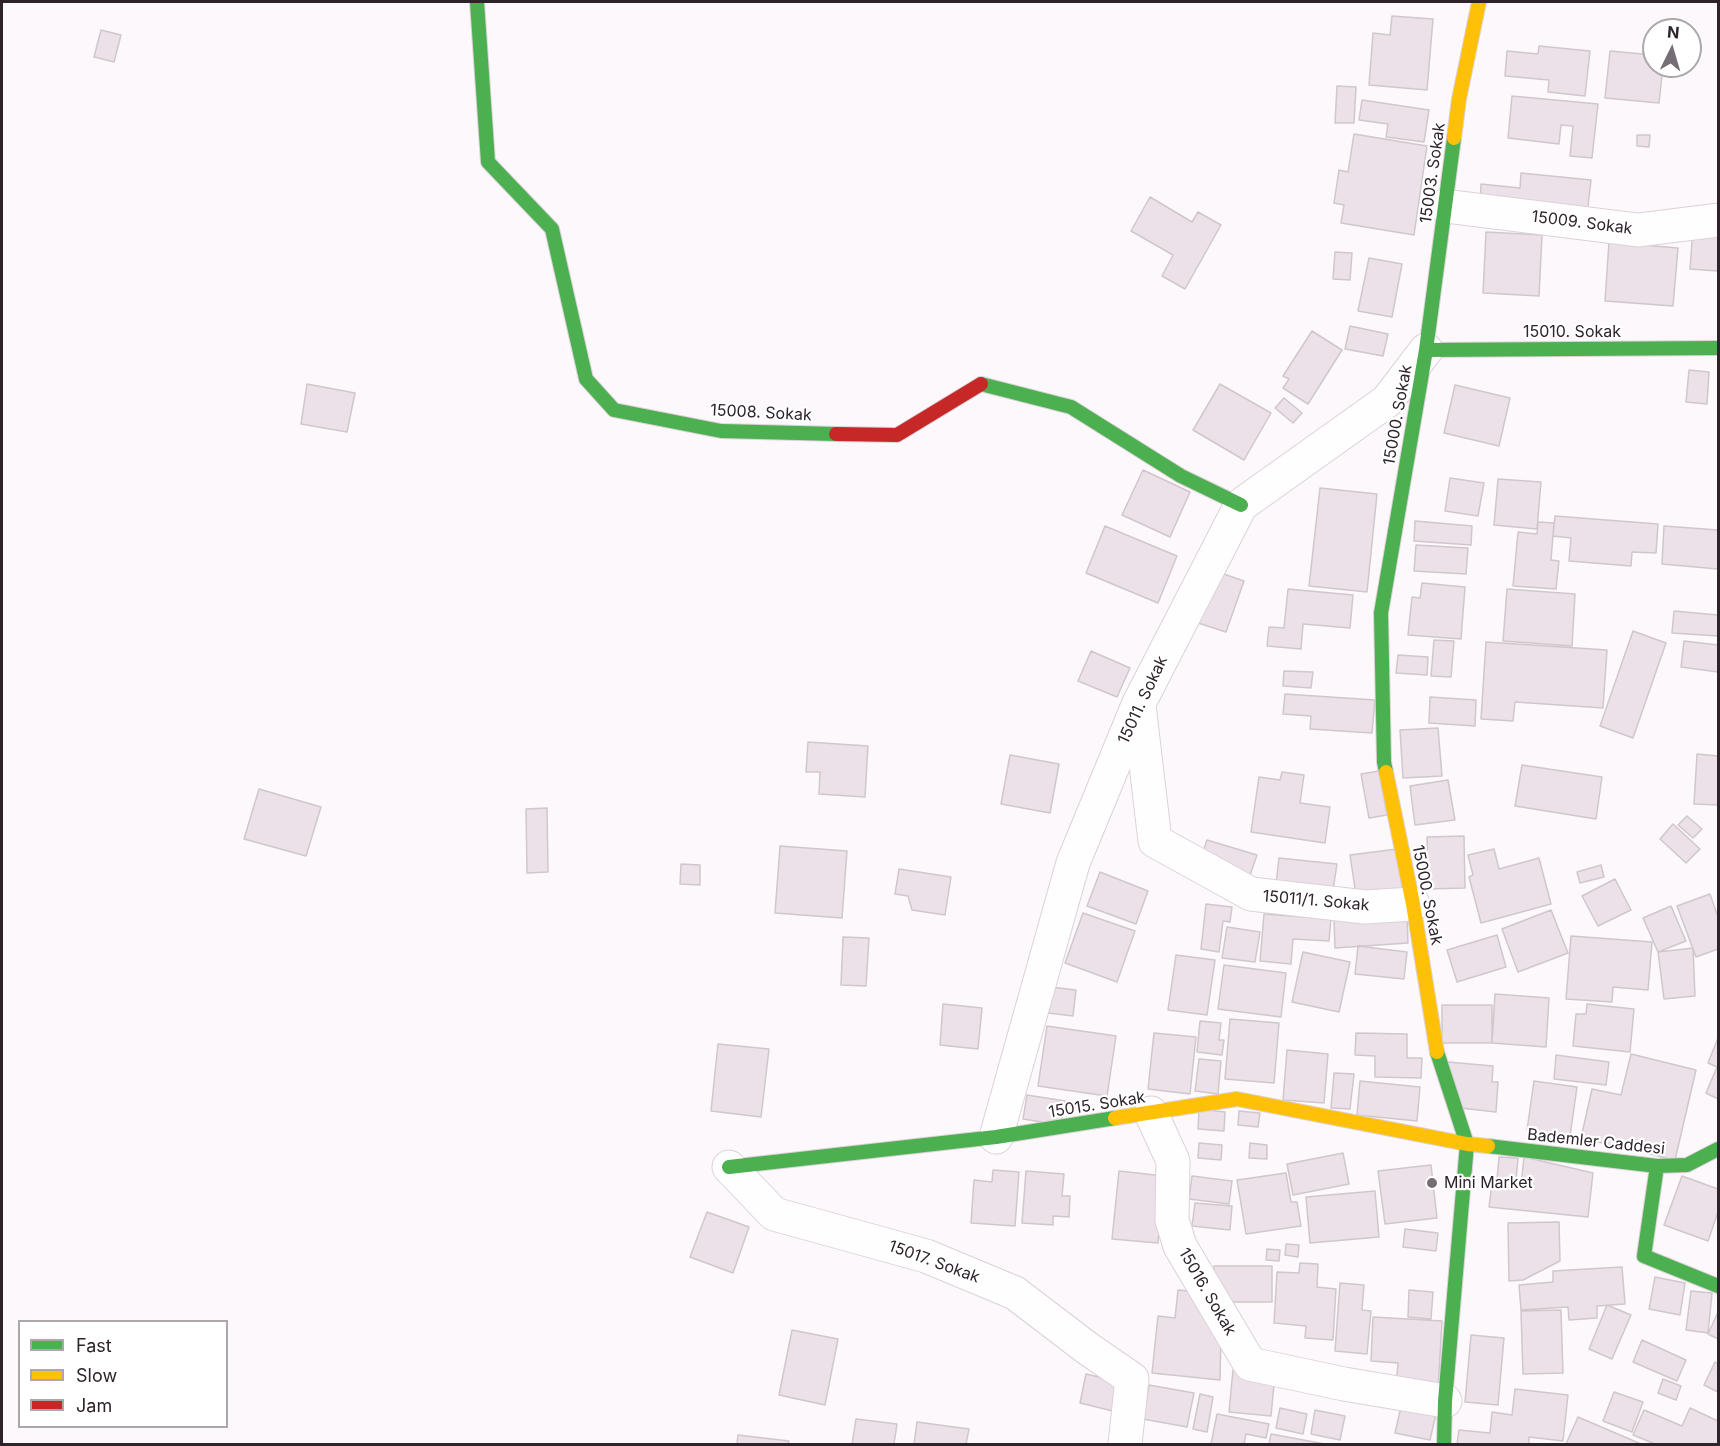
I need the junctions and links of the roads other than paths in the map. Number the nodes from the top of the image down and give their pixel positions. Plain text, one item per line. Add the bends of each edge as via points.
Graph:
1 (477, 2) edge
2 (1479, 2) edge
3 (1445, 206) junction
4 (1719, 220) edge
5 (1719, 348) edge
6 (1426, 350) junction
7 (1241, 505) junction
8 (1139, 703) junction
9 (1413, 904) junction
10 (1151, 1113) junction
11 (996, 1137) junction
12 (1467, 1144) junction
13 (1719, 1149) edge
14 (1657, 1166) junction
15 (729, 1167) joint
16 (1719, 1286) edge
17 (1445, 1401) junction
18 (1125, 1444) edge
19 (1444, 1444) edge

1 - 7 street, 15008. Sokak via 488,162 552,229 586,379 614,410 721,431 897,435 983,383 1071,407 1181,476
2 - 3 street, 15003. Sokak
3 - 4 street, 15009. Sokak via 1638,230
3 - 6 street, 15003. Sokak
5 - 6 street, 15010. Sokak
6 - 7 street, 15011. Sokak via 1387,401
6 - 9 street, 15000. Sokak via 1381,613 1384,762
7 - 8 street, 15011. Sokak
8 - 9 street, 15011/1. Sokak via 1155,841 1251,894 1365,907
8 - 11 street, 15011. Sokak via 1072,863
9 - 12 street, 15000. Sokak via 1437,1051
10 - 11 street, 15015. Sokak
10 - 12 street, 15015. Sokak via 1237,1099
10 - 17 street, 15016. Sokak via 1173,1161 1172,1220 1180,1246 1250,1364
11 - 15 street, 15015. Sokak
12 - 14 street, Bademler Caddesi
12 - 17 street, 15000. Sokak
13 - 14 street, Bademler Caddesi via 1687,1166
14 - 16 street via 1644,1256
15 - 18 street, 15017. Sokak via 774,1214 926,1256 1016,1293 1132,1379
17 - 19 street, 15000. Sokak

